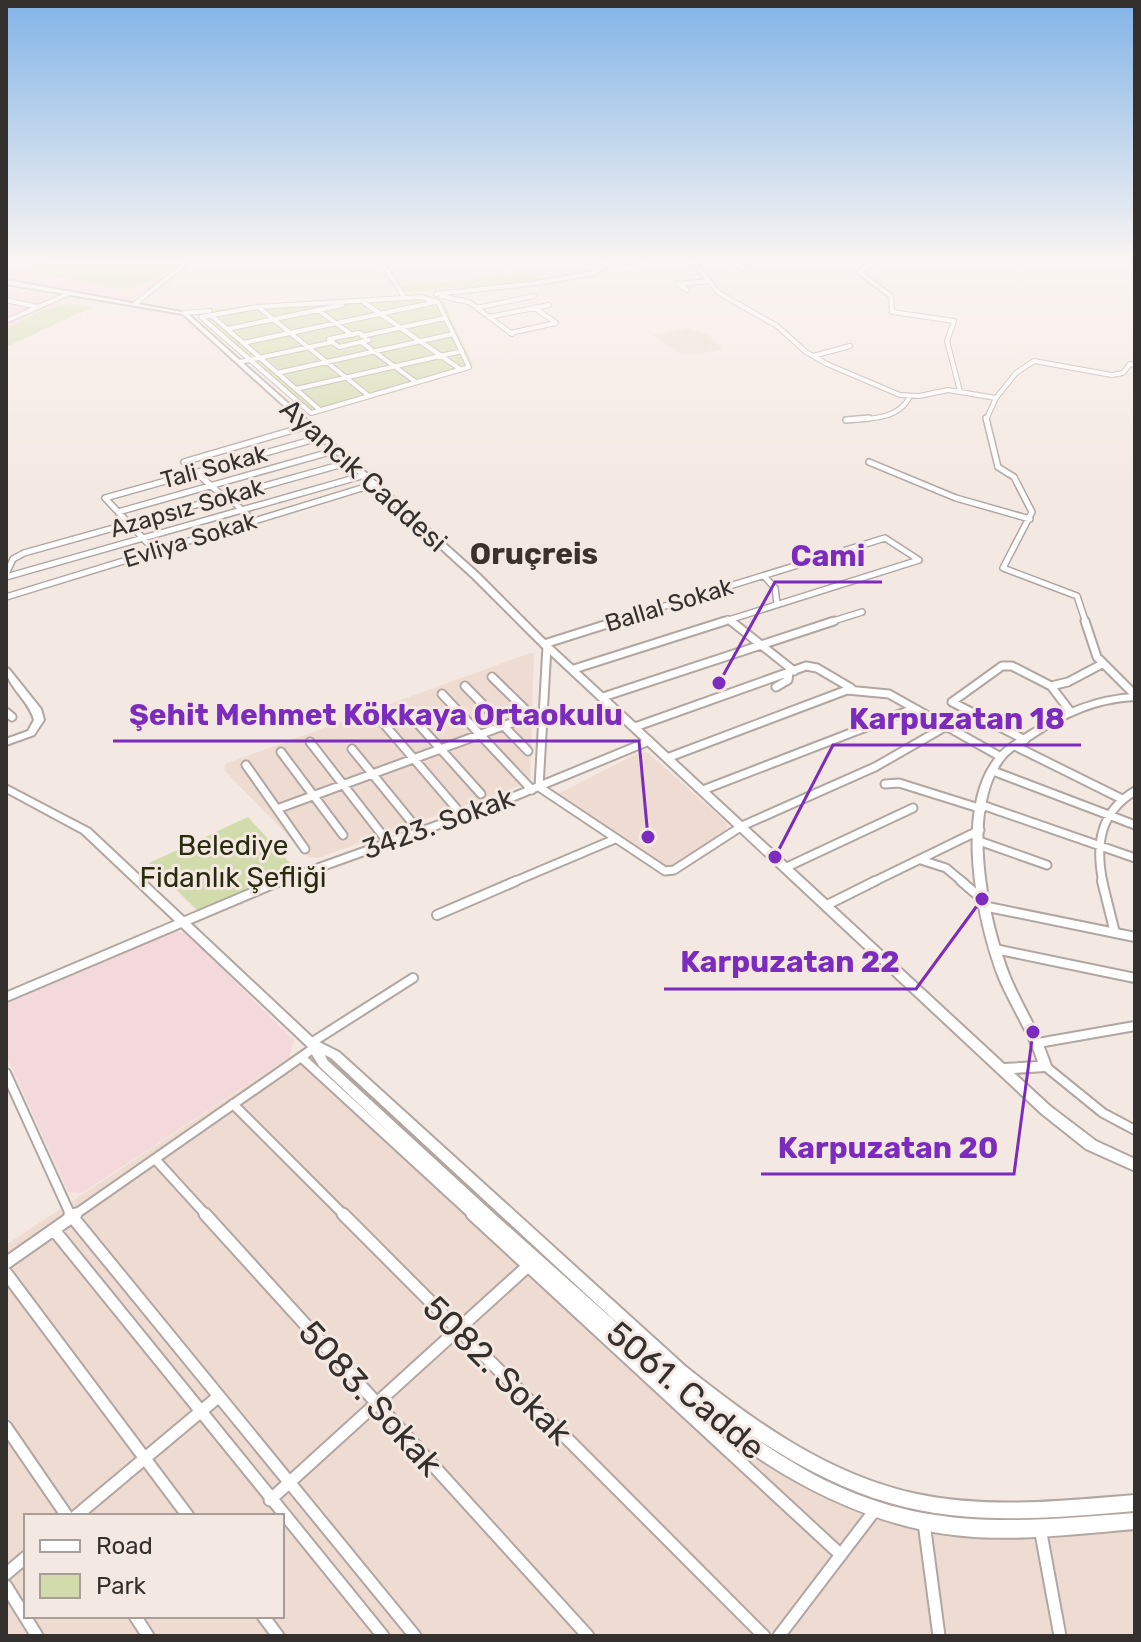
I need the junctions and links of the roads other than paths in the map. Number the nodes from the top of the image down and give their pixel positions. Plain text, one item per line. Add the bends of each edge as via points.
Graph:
1 (212, 338) edge
2 (226, 338) edge
3 (237, 338) edge
4 (268, 338) edge
5 (296, 338) edge
6 (337, 338) edge
7 (359, 338) edge
8 (366, 338) edge
9 (415, 338) edge
10 (436, 338) edge
11 (455, 338) edge
12 (793, 338) edge
13 (947, 338) edge
14 (362, 339) junction
15 (420, 341) junction
16 (333, 342) junction
17 (243, 343) junction
18 (850, 346) dead end
19 (308, 347) junction
20 (374, 351) junction
21 (462, 351) junction
22 (1135, 353) edge
23 (441, 356) junction
24 (813, 357) junction
25 (260, 358) junction
26 (250, 360) junction
27 (240, 362) junction
28 (326, 362) junction
29 (1132, 365) edge
30 (394, 366) junction
31 (460, 369) junction
32 (277, 373) junction
33 (346, 377) junction
34 (416, 382) junction
35 (290, 383) junction
36 (280, 386) junction
37 (296, 389) junction
38 (960, 391) junction
39 (369, 396) junction
40 (910, 396) junction
41 (996, 398) junction
42 (310, 401) junction
43 (300, 404) junction
44 (320, 410) junction
45 (846, 420) dead end
46 (310, 425) junction
47 (322, 437) junction
48 (337, 450) junction
49 (350, 462) junction
50 (869, 462) dead end
51 (197, 473) junction
52 (365, 475) junction
53 (375, 484) junction
54 (213, 485) junction
55 (225, 497) junction
56 (243, 510) junction
57 (118, 512) junction
58 (1030, 519) junction
59 (254, 521) junction
60 (128, 524) junction
61 (143, 539) junction
62 (155, 551) junction
63 (6, 576) edge
64 (764, 576) junction
65 (6, 597) edge
66 (777, 604) junction
67 (862, 612) dead end
68 (728, 619) junction
69 (762, 644) junction
70 (546, 645) junction
71 (1102, 664) junction
72 (574, 669) junction
73 (6, 671) edge
74 (791, 672) junction
75 (492, 677) dead end
76 (465, 686) dead end
77 (1051, 686) junction
78 (776, 687) dead end
79 (856, 690) junction
80 (442, 694) dead end
81 (1135, 696) edge
82 (603, 697) junction
83 (913, 709) junction
84 (544, 711) junction
85 (1070, 711) junction
86 (971, 712) junction
87 (411, 716) dead end
88 (532, 716) junction
89 (378, 717) dead end
90 (504, 726) junction
91 (635, 727) junction
92 (944, 728) junction
93 (480, 735) junction
94 (649, 741) junction
95 (6, 742) edge
96 (310, 742) dead end
97 (1020, 743) junction
98 (352, 749) dead end
99 (441, 749) junction
100 (528, 751) dead end
101 (281, 752) dead end
102 (1001, 757) junction
103 (667, 758) junction
104 (414, 759) junction
105 (246, 765) dead end
106 (993, 771) junction
107 (372, 774) junction
108 (885, 784) dead end
109 (343, 785) junction
110 (6, 788) edge
111 (536, 788) junction
112 (1134, 789) edge
113 (703, 790) junction
114 (481, 794) dead end
115 (314, 795) junction
116 (1122, 799) junction
117 (982, 807) junction
118 (913, 808) dead end
119 (277, 809) junction
120 (462, 815) junction
121 (1108, 815) junction
122 (410, 820) dead end
123 (1135, 825) edge
124 (742, 826) junction
125 (343, 835) dead end
126 (980, 835) junction
127 (615, 839) junction
128 (387, 841) junction
129 (1099, 846) junction
130 (305, 849) dead end
131 (1135, 858) edge
132 (919, 860) junction
133 (1047, 865) dead end
134 (787, 867) junction
135 (983, 902) junction
136 (827, 905) junction
137 (437, 915) dead end
138 (186, 922) junction
139 (1115, 933) junction
140 (1135, 937) edge
141 (995, 949) junction
142 (413, 978) dead end
143 (1135, 978) edge
144 (6, 997) edge
145 (1135, 1026) edge
146 (1038, 1043) junction
147 (313, 1045) junction
148 (301, 1057) junction
149 (329, 1059) junction
150 (1045, 1066) junction
151 (1002, 1069) junction
152 (6, 1073) edge
153 (233, 1104) junction
154 (1135, 1130) edge
155 (155, 1159) junction
156 (1135, 1165) edge
157 (71, 1217) junction
158 (54, 1230) junction
159 (6, 1263) edge
160 (531, 1263) junction
161 (6, 1273) edge
162 (458, 1330) junction
163 (218, 1397) junction
164 (377, 1403) junction
165 (200, 1412) junction
166 (6, 1427) edge
167 (145, 1458) junction
168 (289, 1483) junction
169 (270, 1500) junction
170 (1135, 1503) edge
171 (876, 1509) junction
172 (66, 1514) edge
173 (78, 1514) edge
174 (187, 1514) edge
175 (282, 1514) edge
176 (284, 1517) edge
177 (1135, 1521) edge
178 (924, 1522) junction
179 (1040, 1528) junction
180 (841, 1555) junction
181 (24, 1559) edge
182 (6, 1574) edge
183 (6, 1586) edge
184 (24, 1615) edge
185 (136, 1618) edge
186 (264, 1618) edge
187 (148, 1636) edge
188 (278, 1636) edge
189 (383, 1636) edge
190 (415, 1636) edge
191 (588, 1636) edge
192 (764, 1636) edge
193 (779, 1636) edge
194 (939, 1636) edge
195 (1060, 1636) edge

1 - 27 street, Ayancık Caddesi
2 - 26 street
3 - 17 street
4 - 17 street
5 - 19 street
6 - 16 street via 329,339
7 - 14 street
8 - 14 street
9 - 15 street
10 - 15 street
11 - 21 street
12 - 24 street
13 - 38 street
14 - 16 street via 339,347
14 - 20 street
15 - 20 street
15 - 23 street
16 - 19 street
17 - 25 street
18 - 24 street
19 - 25 street
19 - 28 street
20 - 28 street
20 - 30 street
21 - 23 street
21 - 31 street via 469,367
22 - 29 street
23 - 30 street
23 - 31 street
24 - 40 street
25 - 26 street
25 - 32 street
26 - 27 street
26 - 36 street
27 - 46 street, Ayancık Caddesi
28 - 32 street
28 - 33 street
29 - 41 street via 1112,375 1032,362
30 - 33 street
30 - 34 street
31 - 34 street
32 - 35 street
33 - 37 street
33 - 39 street
34 - 39 street
35 - 36 street
35 - 37 street
36 - 43 street
37 - 42 street
38 - 40 street
38 - 41 street
39 - 44 street
40 - 45 street via 888,414
41 - 58 street via 987,409 986,441 998,467 1014,477 1030,505
42 - 43 street
42 - 44 street
43 - 44 street via 311,413
46 - 47 street, Ayancık Caddesi
46 - 51 street via 184,462
47 - 48 street, Ayancık Caddesi
47 - 51 street, Tali Sokak
48 - 49 street, Ayancık Caddesi
48 - 54 street
49 - 52 street, Ayancık Caddesi
49 - 55 street, Azapsız Sokak
50 - 58 street via 956,498
51 - 54 street
51 - 57 street, Tali Sokak via 105,498
52 - 53 street, Ayancık Caddesi
52 - 56 street
53 - 59 street, Evliya Sokak
53 - 70 street, Ayancık Caddesi
54 - 55 street
54 - 57 street
55 - 56 street
55 - 60 street, Azapsız Sokak
56 - 59 street
56 - 61 street
57 - 60 street
58 - 71 street via 1004,569 1077,596
59 - 62 street, Evliya Sokak
60 - 61 street
60 - 63 street, Azapsız Sokak via 24,553 13,559
61 - 62 street
61 - 63 street
62 - 65 street, Evliya Sokak
64 - 66 street via 775,588
64 - 66 street, Ballal Sokak via 885,538 919,560
64 - 70 street, Ballal Sokak
66 - 68 street
67 - 69 street
68 - 69 street
68 - 72 street
69 - 74 street
69 - 82 street
70 - 72 street, Ayancık Caddesi
70 - 84 street
71 - 77 street
71 - 81 street
72 - 82 street, Ayancık Caddesi
73 - 95 street via 36,709 39,722 31,733
74 - 78 street
74 - 79 street via 811,666
74 - 91 street
75 - 88 street
76 - 90 street
77 - 85 street
77 - 86 street via 1002,666 952,702
79 - 83 street via 886,693
79 - 103 street
80 - 93 street
81 - 85 street
82 - 91 street, Ayancık Caddesi
83 - 92 street
83 - 113 street
84 - 88 street
84 - 111 street
85 - 97 street
86 - 92 street
86 - 97 street
87 - 99 street
88 - 90 street
89 - 104 street
90 - 93 street
90 - 100 street
91 - 94 street, Ayancık Caddesi
92 - 102 street
92 - 124 street via 875,767
93 - 99 street
93 - 111 street
94 - 103 street, Ayancık Caddesi
94 - 111 street, 3423. Sokak
96 - 109 street
97 - 102 street
97 - 116 street
98 - 107 street
99 - 104 street
99 - 114 street
101 - 115 street
102 - 106 street
103 - 113 street, Ayancık Caddesi
104 - 107 street
104 - 120 street
105 - 119 street
106 - 117 street
106 - 121 street
107 - 109 street
107 - 122 street
108 - 117 street via 899,783
109 - 115 street
109 - 128 street
110 - 138 street via 86,831
111 - 120 street, 3423. Sokak
111 - 127 street
112 - 116 street
113 - 124 street, Ayancık Caddesi
115 - 119 street
115 - 125 street
116 - 121 street
117 - 126 street
117 - 129 street
118 - 134 street
119 - 130 street
120 - 128 street, 3423. Sokak
121 - 123 street
121 - 129 street
124 - 127 street via 671,871
124 - 134 street, Ayancık Caddesi
126 - 132 street
126 - 133 street
126 - 135 street
127 - 137 street
128 - 138 street, 3423. Sokak
129 - 131 street
129 - 139 street
132 - 135 street via 946,868
132 - 136 street
134 - 136 street, Ayancık Caddesi
135 - 139 street
135 - 141 street
136 - 151 street, Ayancık Caddesi
138 - 144 street, 3423. Sokak
138 - 147 street
139 - 140 street
141 - 143 street
141 - 146 street
142 - 147 street
145 - 146 street
146 - 150 street
147 - 148 street
147 - 149 street
148 - 153 street
148 - 160 street
149 - 160 street, 5061. Cadde
149 - 170 street, 5061. Cadde via 628,1324 738,1418 790,1453 868,1488 952,1508
150 - 151 street
150 - 154 street via 1103,1113
151 - 156 street, Ayancık Caddesi via 1091,1145
152 - 157 street
153 - 155 street
153 - 162 street, 5082. Sokak
155 - 157 street
155 - 164 street, 5083. Sokak
157 - 158 street
157 - 163 street
158 - 159 street
158 - 165 street
160 - 162 street
160 - 171 street, 5061. Cadde via 732,1434 806,1481
160 - 180 street
161 - 167 street
162 - 164 street
162 - 192 street, 5082. Sokak
163 - 165 street
163 - 168 street
164 - 168 street
164 - 191 street, 5083. Sokak
165 - 167 street
165 - 169 street
166 - 172 street
167 - 173 street
167 - 174 street
168 - 169 street
168 - 190 street
169 - 175 street
171 - 178 street, 5061. Cadde
171 - 180 street
176 - 189 street
177 - 179 street, 5061. Cadde
178 - 179 street, 5061. Cadde via 991,1530
178 - 194 street
179 - 195 street
180 - 193 street
181 - 182 street
183 - 184 street
185 - 187 street
186 - 188 street

